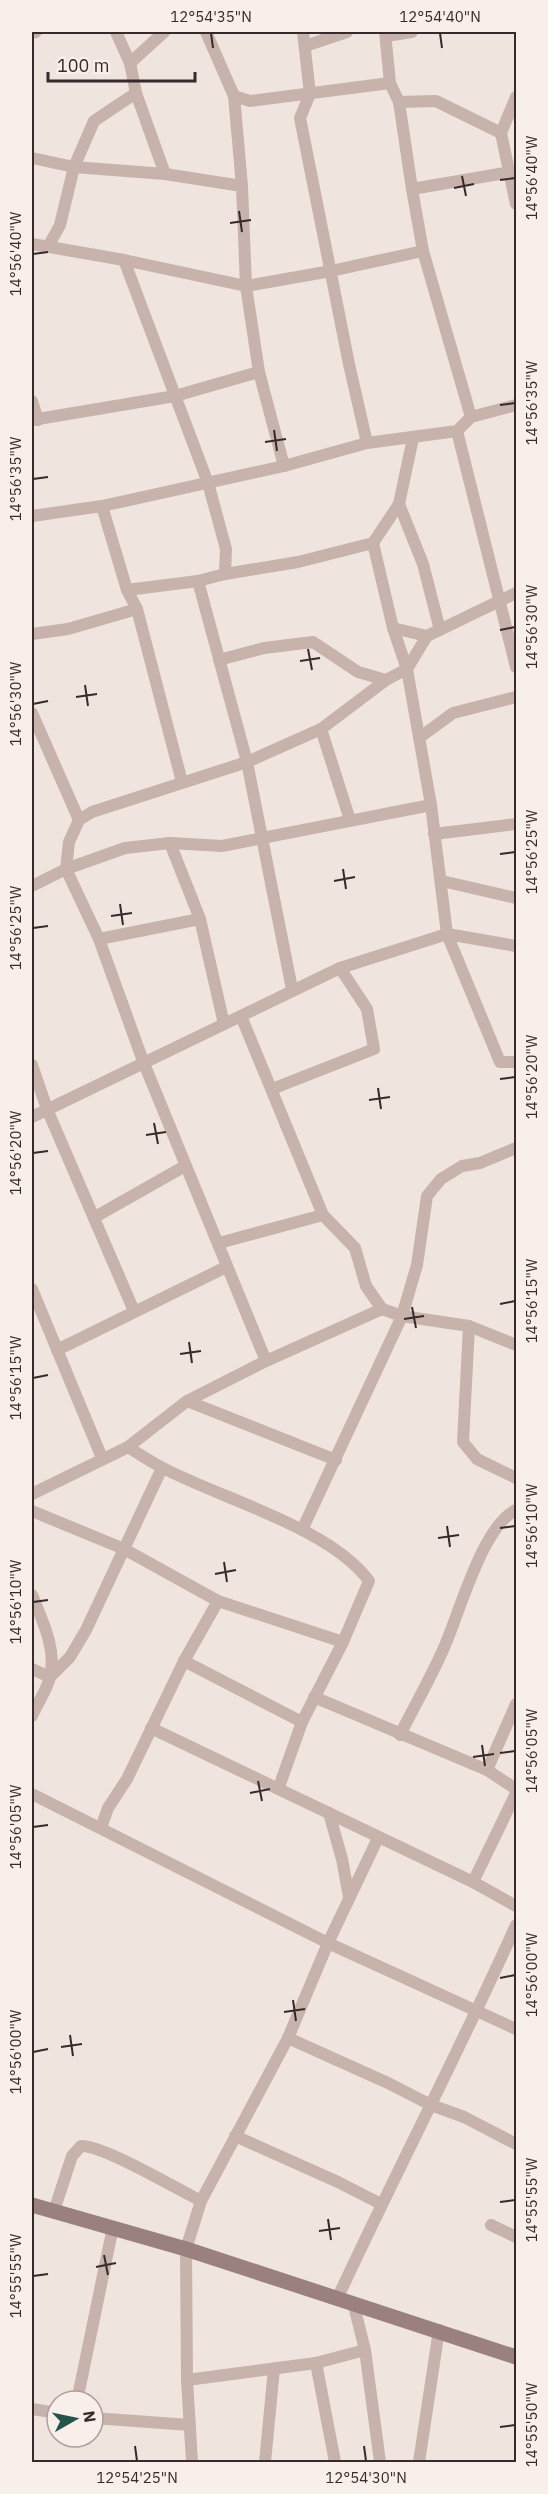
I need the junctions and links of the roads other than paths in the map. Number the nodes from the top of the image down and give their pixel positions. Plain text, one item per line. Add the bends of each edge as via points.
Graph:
1 (36, 32) edge
2 (116, 32) edge
3 (164, 32) edge
4 (206, 32) edge
5 (303, 32) edge
6 (347, 32) edge
7 (412, 32) edge
8 (32, 33) edge
9 (385, 34) edge
10 (305, 46) junction
11 (130, 63) junction
12 (390, 83) junction
13 (136, 93) junction
14 (310, 94) junction
15 (234, 96) junction
16 (516, 97) edge
17 (399, 102) junction
18 (501, 133) junction
19 (32, 158) edge
20 (74, 167) junction
21 (513, 171) edge
22 (165, 174) junction
23 (242, 186) junction
24 (412, 189) junction
25 (516, 204) edge
26 (32, 244) edge
27 (48, 247) junction
28 (423, 251) junction
29 (124, 260) junction
30 (331, 271) junction
31 (246, 286) junction
32 (259, 372) junction
33 (174, 396) junction
34 (32, 401) edge
35 (516, 405) edge
36 (471, 417) junction
37 (35, 420) edge
38 (457, 431) junction
39 (413, 438) junction
40 (367, 443) junction
41 (284, 466) junction
42 (208, 483) junction
43 (399, 504) junction
44 (102, 507) junction
45 (32, 516) edge
46 (372, 543) junction
47 (225, 574) junction
48 (198, 581) junction
49 (127, 590) junction
50 (516, 593) edge
51 (500, 602) junction
52 (137, 609) junction
53 (393, 628) junction
54 (440, 630) junction
55 (32, 634) edge
56 (427, 636) junction
57 (219, 660) junction
58 (516, 667) edge
59 (407, 669) junction
60 (386, 680) junction
61 (516, 697) edge
62 (32, 713) edge
63 (321, 729) junction
64 (419, 738) junction
65 (247, 762) junction
66 (182, 782) junction
67 (430, 805) junction
68 (79, 820) junction
69 (350, 820) junction
70 (516, 824) edge
71 (434, 834) junction
72 (261, 838) junction
73 (170, 843) junction
74 (66, 869) junction
75 (442, 881) junction
76 (32, 886) edge
77 (516, 898) edge
78 (200, 919) junction
79 (447, 934) junction
80 (99, 939) junction
81 (516, 946) edge
82 (340, 968) junction
83 (292, 989) junction
84 (241, 1016) junction
85 (224, 1024) junction
86 (143, 1061) junction
87 (516, 1062) edge
88 (32, 1065) edge
89 (272, 1089) junction
90 (47, 1109) junction
91 (32, 1117) edge
92 (516, 1148) edge
93 (185, 1166) junction
94 (323, 1215) junction
95 (95, 1217) junction
96 (219, 1243) junction
97 (226, 1267) junction
98 (32, 1289) edge
99 (382, 1309) junction
100 (134, 1311) junction
101 (402, 1316) junction
102 (470, 1326) junction
103 (516, 1345) edge
104 (57, 1350) junction
105 (266, 1361) junction
106 (187, 1401) junction
107 (128, 1447) junction
108 (102, 1458) junction
109 (336, 1460) junction
110 (162, 1468) junction
111 (516, 1478) edge
112 (32, 1494) edge
113 (516, 1510) edge
114 (32, 1511) edge
115 (302, 1530) junction
116 (124, 1549) junction
117 (32, 1595) edge
118 (218, 1601) junction
119 (343, 1642) junction
120 (184, 1661) junction
121 (32, 1669) edge
122 (50, 1677) junction
123 (314, 1697) junction
124 (516, 1704) edge
125 (32, 1716) edge
126 (302, 1722) junction
127 (151, 1728) junction
128 (400, 1735) junction
129 (487, 1770) junction
130 (279, 1787) junction
131 (516, 1791) edge
132 (32, 1794) edge
133 (329, 1813) junction
134 (101, 1828) junction
135 (378, 1838) junction
136 (473, 1882) junction
137 (349, 1898) junction
138 (516, 1906) edge
139 (516, 1924) edge
140 (328, 1943) junction
141 (477, 2011) junction
142 (516, 2029) edge
143 (288, 2038) junction
144 (431, 2105) junction
145 (235, 2136) junction
146 (516, 2144) edge
147 (201, 2201) junction
148 (381, 2204) junction
149 (32, 2205) edge
150 (54, 2211) junction
151 (491, 2225) dead end
152 (113, 2227) junction
153 (516, 2237) edge
154 (186, 2249) junction
155 (339, 2297) junction
156 (354, 2306) junction
157 (439, 2330) junction
158 (365, 2350) junction
159 (516, 2357) edge
160 (316, 2363) junction
161 (274, 2368) junction
162 (187, 2380) junction
163 (79, 2389) edge
164 (105, 2419) edge
165 (190, 2425) junction
166 (192, 2463) edge
167 (265, 2463) edge
168 (335, 2463) edge
169 (380, 2463) edge
170 (419, 2463) edge

1 - 8 street
2 - 11 street
3 - 11 street
4 - 15 street
5 - 10 street
6 - 10 street
7 - 9 street
9 - 12 street
10 - 14 street
11 - 13 street
12 - 14 street
12 - 17 street
13 - 20 street via 94,121
13 - 22 street
14 - 15 street via 250,101
14 - 30 street via 300,118
15 - 23 street
16 - 18 street
17 - 18 street via 436,101
17 - 24 street
18 - 21 street
19 - 20 street
20 - 22 street
20 - 27 street via 60,225
21 - 24 street
21 - 25 street
22 - 23 street
23 - 31 street
24 - 28 street
26 - 27 street
27 - 29 street
28 - 30 street
28 - 36 street
29 - 31 street
29 - 33 street
30 - 31 street
30 - 40 street
31 - 32 street
32 - 33 street
32 - 41 street
33 - 37 street
33 - 42 street
34 - 37 street
35 - 36 street
36 - 38 street
38 - 39 street
38 - 51 street
39 - 40 street
39 - 43 street
40 - 41 street
41 - 42 street
42 - 44 street
42 - 47 street via 226,549
43 - 46 street
43 - 54 street via 423,564
44 - 45 street
44 - 49 street
46 - 47 street via 298,562
46 - 53 street
47 - 48 street
48 - 49 street
48 - 57 street
49 - 52 street
50 - 51 street
51 - 54 street
51 - 58 street
52 - 55 street via 68,629
52 - 66 street
53 - 56 street
53 - 59 street
54 - 56 street
56 - 59 street
57 - 60 street via 264,648 313,642 358,672
57 - 65 street
59 - 60 street
59 - 64 street
60 - 63 street
61 - 64 street via 453,713
62 - 68 street
63 - 65 street
63 - 69 street
64 - 67 street
65 - 66 street
65 - 72 street
66 - 68 street via 92,812
67 - 69 street
67 - 71 street
68 - 74 street via 69,842
69 - 72 street
70 - 71 street
71 - 75 street
72 - 73 street via 222,846
72 - 83 street
73 - 74 street via 125,848
73 - 78 street
74 - 76 street
74 - 80 street
75 - 77 street
75 - 79 street
78 - 80 street
78 - 85 street
79 - 81 street
79 - 82 street
79 - 87 street via 500,1062
80 - 86 street
82 - 83 street
82 - 89 street via 367,1009 374,1049
83 - 84 street
84 - 85 street
84 - 89 street
85 - 86 street
86 - 90 street
86 - 93 street
88 - 90 street
89 - 94 street
90 - 91 street
90 - 95 street
92 - 101 street via 462,1166 441,1179 427,1196 417,1265
93 - 95 street
93 - 96 street
94 - 96 street
94 - 99 street via 355,1248 366,1286
95 - 100 street
96 - 97 street
97 - 100 street
97 - 105 street
98 - 104 street
99 - 101 street
99 - 105 street
100 - 104 street
101 - 102 street
101 - 109 street
102 - 103 street
102 - 111 street via 463,1442 477,1459
104 - 108 street
105 - 106 street
106 - 107 street
106 - 109 street
107 - 108 street
107 - 110 street
108 - 112 street
109 - 115 street
110 - 115 street
110 - 116 street
113 - 128 street via 508,1514 487,1544 443,1651
114 - 116 street
115 - 119 street via 339,1551 369,1581
116 - 118 street
116 - 122 street via 86,1630 70,1657
117 - 122 street via 46,1631
118 - 119 street
118 - 120 street
119 - 123 street
120 - 126 street
120 - 127 street
121 - 122 street
122 - 125 street
123 - 126 street
123 - 128 street
124 - 129 street
126 - 130 street
127 - 130 street
127 - 134 street
128 - 129 street
129 - 131 street
130 - 133 street
131 - 136 street
132 - 134 street
133 - 135 street
133 - 137 street
134 - 140 street
135 - 136 street
135 - 137 street
136 - 138 street
137 - 140 street
139 - 141 street
140 - 141 street
140 - 143 street
141 - 142 street
141 - 144 street
143 - 144 street
143 - 145 street
144 - 146 street
144 - 148 street
145 - 147 street
145 - 148 street
147 - 150 street via 110,2155 81,2146 72,2156
147 - 154 street
148 - 155 street
149 - 150 main road
150 - 152 main road
151 - 153 street
152 - 154 main road
152 - 163 street
154 - 155 main road
154 - 162 street
155 - 156 main road
156 - 157 main road
156 - 158 street
157 - 159 main road
157 - 170 street
158 - 160 street
158 - 169 street
160 - 161 street
160 - 168 street
161 - 162 street
161 - 167 street
162 - 165 street
164 - 165 street
165 - 166 street

